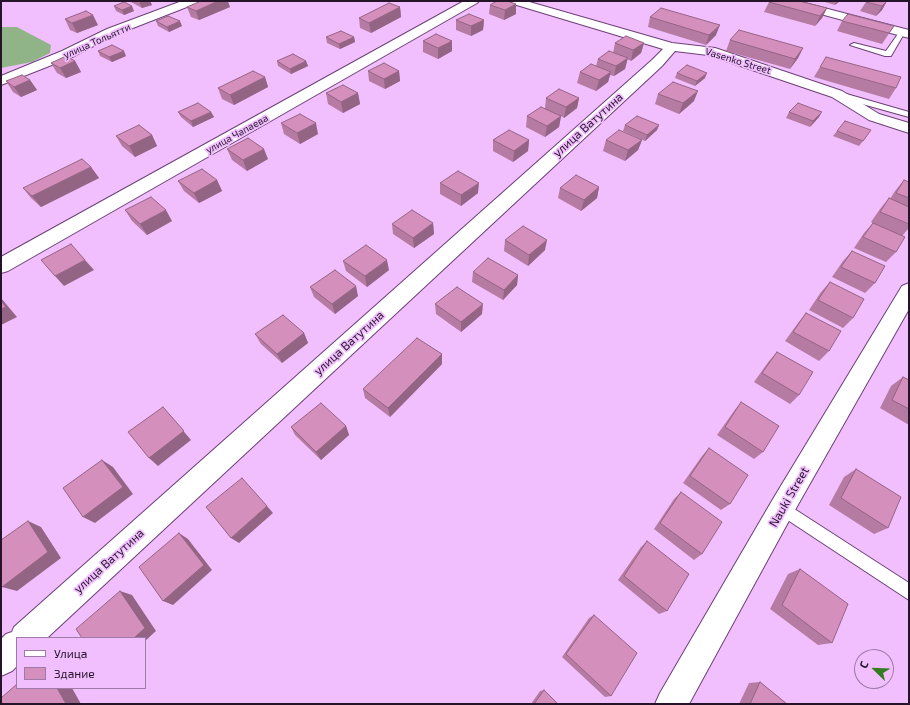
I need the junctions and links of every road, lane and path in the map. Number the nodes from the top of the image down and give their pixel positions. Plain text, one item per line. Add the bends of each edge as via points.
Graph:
1 (193, 1) edge
2 (473, 1) edge
3 (514, 1) edge
4 (784, 1) edge
5 (906, 33) edge
6 (854, 45) dead end
7 (672, 47) junction
8 (1, 81) edge
9 (837, 94) junction
10 (909, 115) edge
11 (909, 128) edge
12 (1, 266) edge
13 (909, 291) edge
14 (782, 508) junction
15 (909, 592) edge
16 (26, 637) edge
17 (16, 646) edge
18 (1, 660) edge
19 (671, 704) edge

1 - 8 street, улица Тольятти via 111,32 67,54
2 - 12 street, улица Чапаева
3 - 7 street, Vasenko Street
4 - 5 street
5 - 6 lane via 888,54
7 - 9 street, Vasenko Street via 710,51
7 - 16 street, улица Ватутина
9 - 10 lane
9 - 11 street, Vasenko Street via 874,117
13 - 14 street, Nauki Street
14 - 15 lane
14 - 19 street, Nauki Street
17 - 18 street

